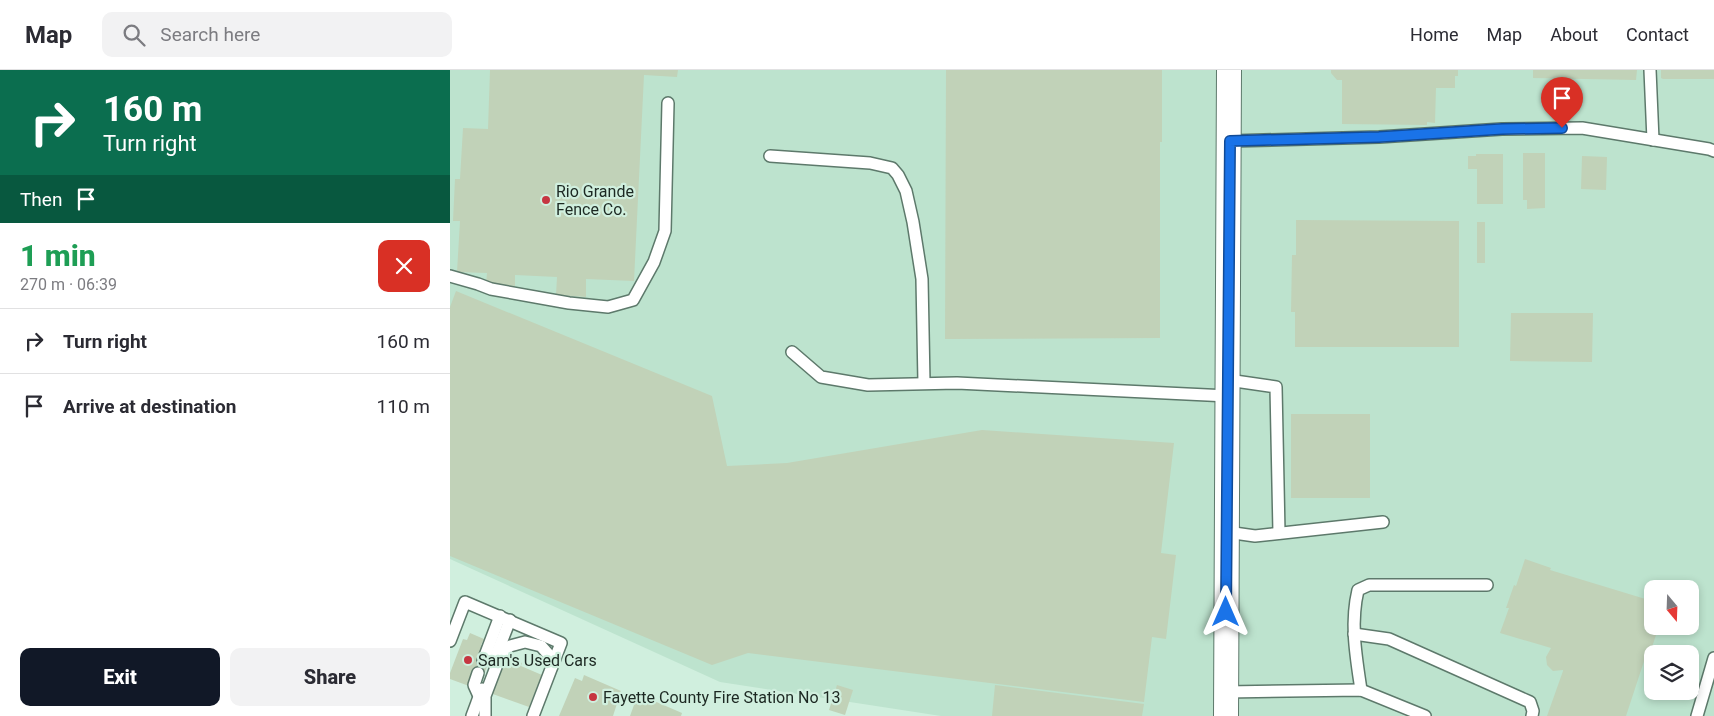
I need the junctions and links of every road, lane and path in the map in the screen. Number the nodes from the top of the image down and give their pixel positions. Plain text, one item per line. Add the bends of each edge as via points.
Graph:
1 (1229, 70) edge
2 (1650, 70) edge
3 (668, 103) dead end
4 (1653, 140) junction
5 (1230, 141) junction
6 (1714, 151) edge
7 (770, 156) dead end
8 (450, 276) edge
9 (792, 352) dead end
10 (924, 383) junction
11 (1228, 388) junction
12 (1383, 522) dead end
13 (1227, 532) junction
14 (1278, 533) junction
15 (1487, 585) dead end
16 (505, 618) junction
17 (1354, 634) junction
18 (450, 641) edge
19 (1714, 658) edge
20 (482, 661) dead end
21 (552, 666) junction
22 (478, 673) dead end
23 (1361, 690) junction
24 (1226, 692) junction
25 (479, 696) junction
26 (472, 716) edge
27 (486, 716) edge
28 (533, 716) edge
29 (1226, 716) edge
30 (1425, 716) edge
31 (1532, 716) edge
32 (1697, 716) edge

1 - 5 street
2 - 4 lane
3 - 8 lane via 664,231 654,262 633,300 608,307 569,303 491,289
4 - 5 lane via 1582,128
4 - 6 lane
5 - 11 street
7 - 10 lane via 870,163 892,168 898,176 906,191 922,279
9 - 10 lane via 821,377 868,385
10 - 11 lane
11 - 13 street
11 - 14 lane via 1276,388
12 - 14 lane
13 - 14 lane via 1255,536
13 - 24 street
15 - 17 lane via 1369,585 1358,590 1354,606
16 - 18 lane via 465,602
16 - 20 lane
16 - 21 lane via 561,643
16 - 25 lane
17 - 23 lane
17 - 31 lane via 1389,639 1530,702
19 - 32 lane
21 - 27 lane via 549,655 541,646 525,642 510,646 501,654 485,696
21 - 28 lane
22 - 25 lane via 474,685
23 - 24 lane
23 - 30 lane
24 - 29 street
25 - 26 lane

